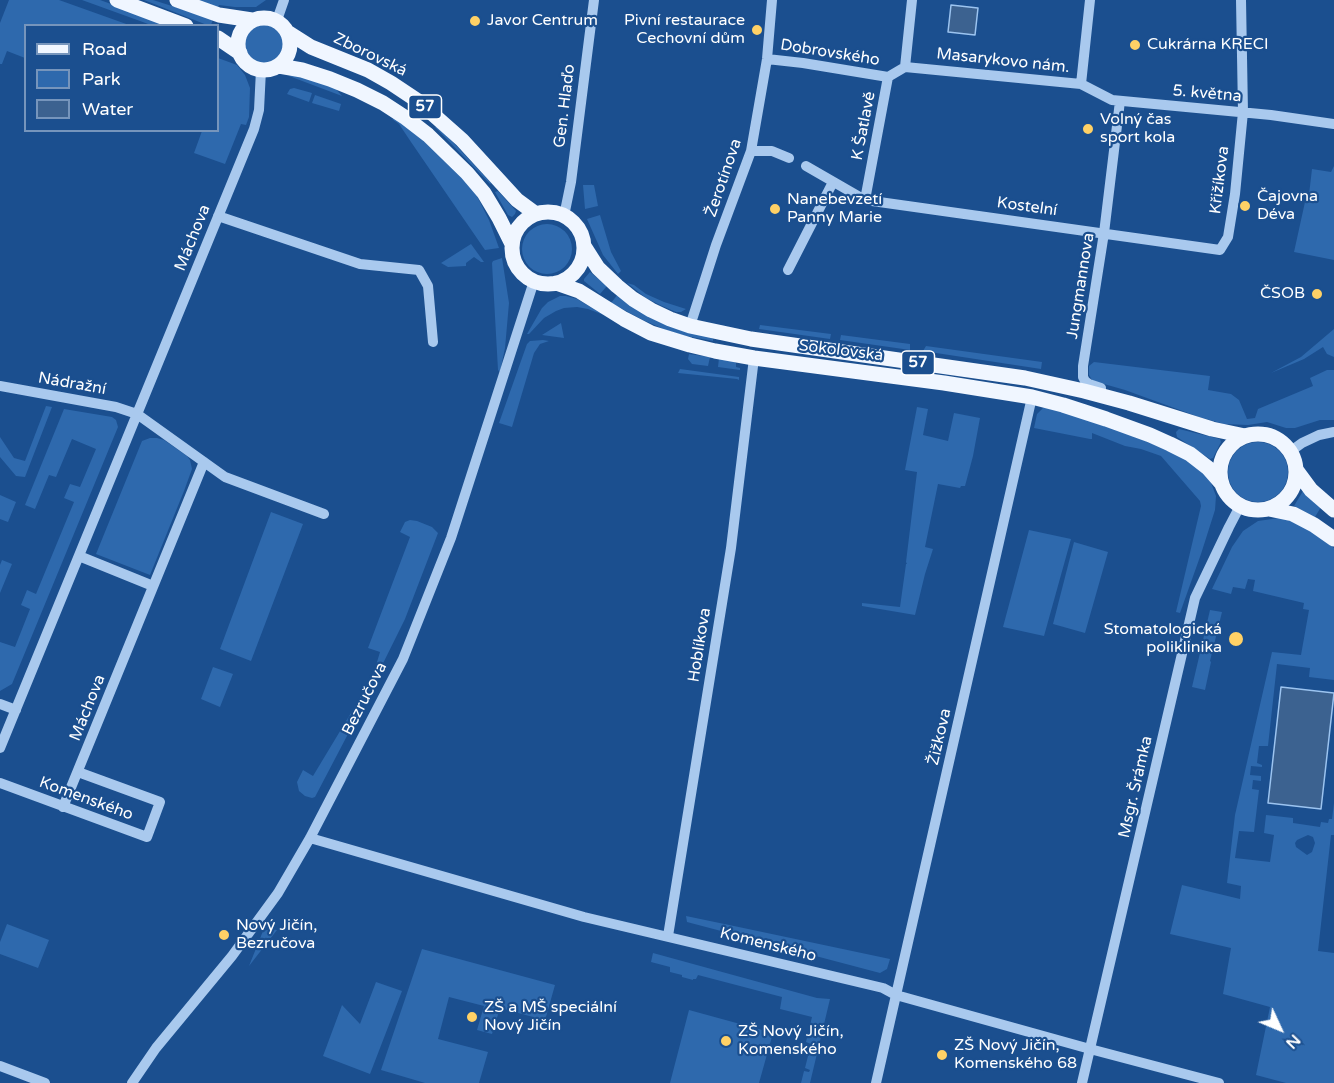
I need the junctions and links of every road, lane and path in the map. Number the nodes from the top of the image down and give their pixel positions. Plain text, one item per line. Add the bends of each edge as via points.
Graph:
1 (117, 0) edge
2 (177, 0) edge
3 (284, 0) edge
4 (594, 0) edge
5 (772, 0) edge
6 (912, 0) edge
7 (1090, 0) edge
8 (1241, 0) edge
9 (252, 20) junction
10 (277, 20) junction
11 (181, 24) edge
12 (289, 33) junction
13 (219, 39) edge
14 (240, 52) junction
15 (767, 59) junction
16 (279, 66) junction
17 (905, 67) junction
18 (261, 69) junction
19 (888, 77) junction
20 (1081, 84) junction
21 (1120, 101) junction
22 (1243, 112) junction
23 (1334, 124) edge
24 (751, 151) junction
25 (789, 158) dead end
26 (806, 166) dead end
27 (833, 182) junction
28 (865, 200) junction
29 (536, 214) junction
30 (218, 216) junction
31 (564, 216) junction
32 (1104, 233) junction
33 (512, 244) junction
34 (584, 246) junction
35 (1221, 250) joint
36 (788, 270) dead end
37 (534, 281) junction
38 (556, 283) junction
39 (690, 326) junction
40 (433, 342) dead end
41 (754, 358) junction
42 (0, 386) edge
43 (1032, 397) junction
44 (137, 414) junction
45 (1173, 417) junction
46 (1334, 432) edge
47 (1245, 436) junction
48 (1291, 451) junction
49 (204, 462) junction
50 (1297, 471) junction
51 (1222, 484) junction
52 (1240, 506) junction
53 (1269, 509) junction
54 (1334, 510) edge
55 (324, 514) dead end
56 (1334, 539) edge
57 (79, 556) junction
58 (153, 586) junction
59 (0, 704) edge
60 (16, 710) junction
61 (0, 748) edge
62 (78, 772) junction
63 (0, 783) edge
64 (63, 807) junction
65 (310, 838) junction
66 (668, 936) junction
67 (896, 995) junction
68 (1090, 1049) junction
69 (0, 1066) edge
70 (45, 1083) edge
71 (132, 1083) edge
72 (876, 1083) edge
73 (1082, 1083) edge
74 (1219, 1083) edge

1 - 11 main road
2 - 9 main road via 219,15
3 - 10 street
4 - 31 street, Gen. Hlaďo
5 - 15 street, Žerotínova
6 - 17 street
7 - 20 street, Masarykovo nám.
8 - 22 street, Křižíkova
9 - 10 main road
9 - 14 main road via 241,33
10 - 12 main road, 57
12 - 16 main road via 290,51
12 - 29 main road, Zborovská / 57 via 311,47 368,70 418,101 462,140 517,200
13 - 14 main road
14 - 18 main road via 247,63
15 - 19 street, Dobrovského
15 - 24 street, Žerotínova
16 - 18 main road, 57
16 - 33 main road, 57 via 302,69 357,90 406,118 467,172
17 - 19 street, K Šatlavě
17 - 20 street, Masarykovo nám.
18 - 30 street, Máchova via 254,129
19 - 28 street, K Šatlavě
20 - 21 street, 5. května
21 - 22 street, 5. května
21 - 32 street, Jungmannova
22 - 23 street, 5. května
22 - 35 street, Křižíkova via 1235,194 1228,237
24 - 25 street via 772,151
24 - 39 street, Žerotínova
26 - 27 street, Kostelní
27 - 28 street, Kostelní
27 - 36 street
28 - 32 street, Kostelní
29 - 31 main road
29 - 33 main road via 521,224
30 - 40 street via 360,264 419,270 428,286
30 - 44 street, Máchova
31 - 34 main road, 57 via 576,226
32 - 35 street, Kostelní
32 - 45 street, Jungmannova via 1083,377 1093,386 1136,399
33 - 37 main road, 57 via 516,267
34 - 38 main road via 576,271
34 - 39 main road, Sokolovská / 57 via 598,268 633,299
37 - 38 main road, 57
37 - 65 street, Bezručova via 451,538 403,659
38 - 41 main road, Sokolovská / 57 via 579,291 666,339
39 - 45 main road, Sokolovská / 57 via 758,340 1025,378
41 - 43 main road, Sokolovská / 57
41 - 66 street, Hoblíkova via 731,548
42 - 44 street, Nádražní
43 - 51 main road, Sokolovská / 57 via 1106,419 1170,444 1190,454
43 - 67 street, Žižkova
44 - 49 street
44 - 57 street, Máchova
45 - 47 main road, Sokolovská / 57
46 - 48 street via 1319,435
47 - 48 main road, 57 via 1274,436
47 - 51 main road via 1224,455
48 - 50 main road
49 - 55 street via 225,477
49 - 58 street, Máchova
50 - 53 main road via 1288,496
50 - 54 main road
51 - 52 main road, 57
52 - 53 main road
52 - 68 street, Msgr. Šrámka via 1196,598
53 - 56 main road via 1293,514
57 - 58 street
57 - 60 street, Máchova
58 - 62 street, Máchova
59 - 60 street
60 - 61 street, Máchova
62 - 64 street, Máchova
62 - 64 street, Komenského via 160,802 147,837
63 - 64 street, Komenského
65 - 66 street, Komenského via 584,917
65 - 71 street, Bezručova via 278,893
66 - 67 street, Komenského via 883,988
67 - 68 street, Komenského
67 - 72 street, Žižkova
68 - 73 street, Msgr. Šrámka
68 - 74 street, Komenského
69 - 70 street

